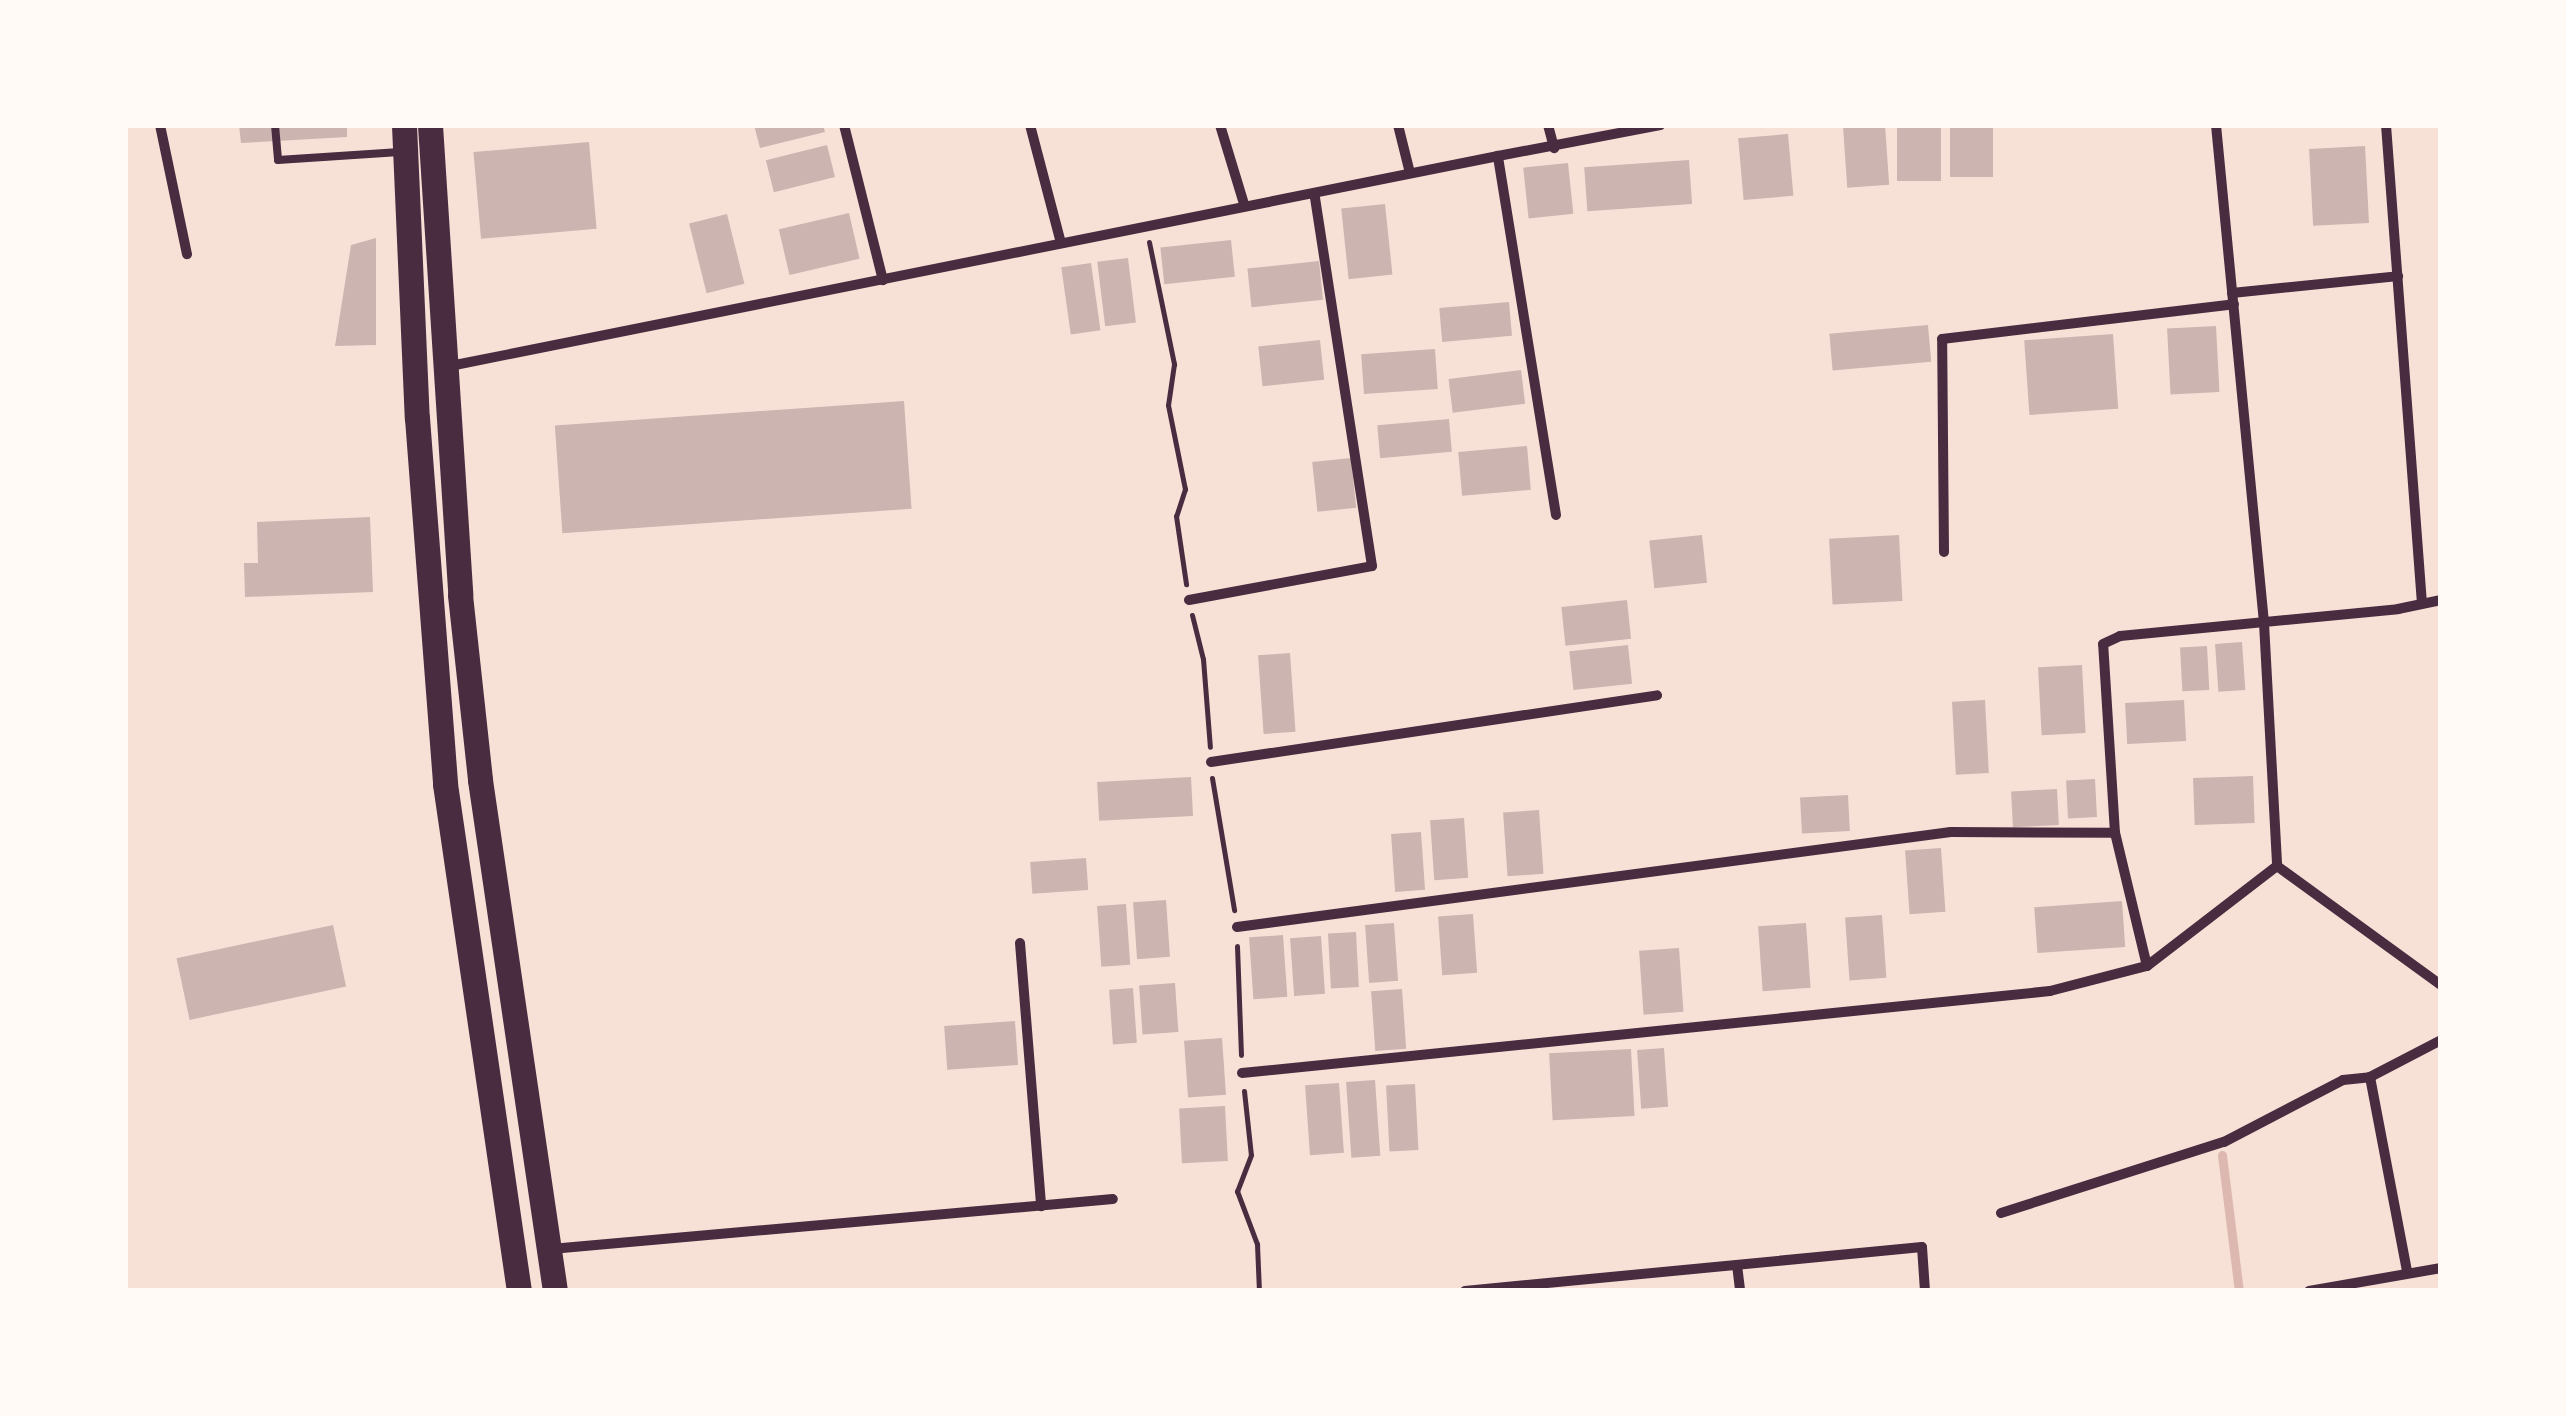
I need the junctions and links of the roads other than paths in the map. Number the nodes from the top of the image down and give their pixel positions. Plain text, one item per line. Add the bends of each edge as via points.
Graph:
1 (160, 125) edge
2 (275, 125) edge
3 (404, 125) edge
4 (430, 125) edge
5 (844, 125) edge
6 (1030, 125) edge
7 (1220, 125) edge
8 (1398, 125) edge
9 (1548, 125) edge
10 (1660, 125) edge
11 (2216, 125) edge
12 (2386, 125) edge
13 (1554, 148) junction
14 (405, 152) junction
15 (1498, 156) junction
16 (1410, 173) junction
17 (1314, 193) junction
18 (1244, 204) junction
19 (1061, 243) junction
20 (187, 254) dead end
21 (2398, 276) junction
22 (883, 280) junction
23 (2233, 298) junction
24 (444, 367) junction
25 (1556, 515) dead end
26 (1944, 552) dead end
27 (1189, 600) dead end
28 (2422, 600) junction
29 (2441, 600) edge
30 (2264, 623) junction
31 (1657, 696) dead end
32 (1211, 762) dead end
33 (2115, 832) junction
34 (2277, 866) junction
35 (1237, 928) dead end
36 (1020, 943) dead end
37 (2147, 966) junction
38 (2441, 985) edge
39 (2441, 1040) edge
40 (1242, 1073) dead end
41 (2370, 1077) junction
42 (1112, 1199) dead end
43 (1041, 1206) junction
44 (2001, 1212) dead end
45 (549, 1249) junction
46 (1737, 1265) junction
47 (2441, 1268) edge
48 (2406, 1272) junction
49 (1560, 1286) edge
50 (518, 1291) edge
51 (555, 1291) edge
52 (1465, 1291) edge
53 (1740, 1291) edge
54 (1925, 1291) edge
55 (2309, 1291) edge

1 - 20 street
2 - 14 lane via 278,160
3 - 14 main road
4 - 24 main road
5 - 22 street
6 - 19 street
7 - 18 street
8 - 16 street
9 - 13 street
10 - 13 street
11 - 23 street
12 - 21 street
13 - 15 street
14 - 50 main road via 416,418 445,784
15 - 16 street
15 - 25 street
16 - 17 street
17 - 18 street
17 - 27 street via 1372,566
18 - 19 street
19 - 22 street
21 - 23 street
21 - 28 street
22 - 24 street
23 - 26 street via 1942,339
23 - 30 street
24 - 45 main road via 480,780
28 - 29 street
28 - 30 street via 2398,609
30 - 33 street via 2120,636 2103,644
30 - 34 street
31 - 32 street
33 - 35 street via 1952,832
33 - 37 street
34 - 37 street
34 - 38 street
36 - 43 street
37 - 40 street via 2050,991
39 - 41 street
41 - 44 street via 2343,1080 2224,1142
41 - 48 street
42 - 43 street
43 - 45 street
45 - 51 main road
46 - 49 street
46 - 53 street
46 - 54 street via 1922,1248
47 - 48 street
48 - 55 street
49 - 52 street

